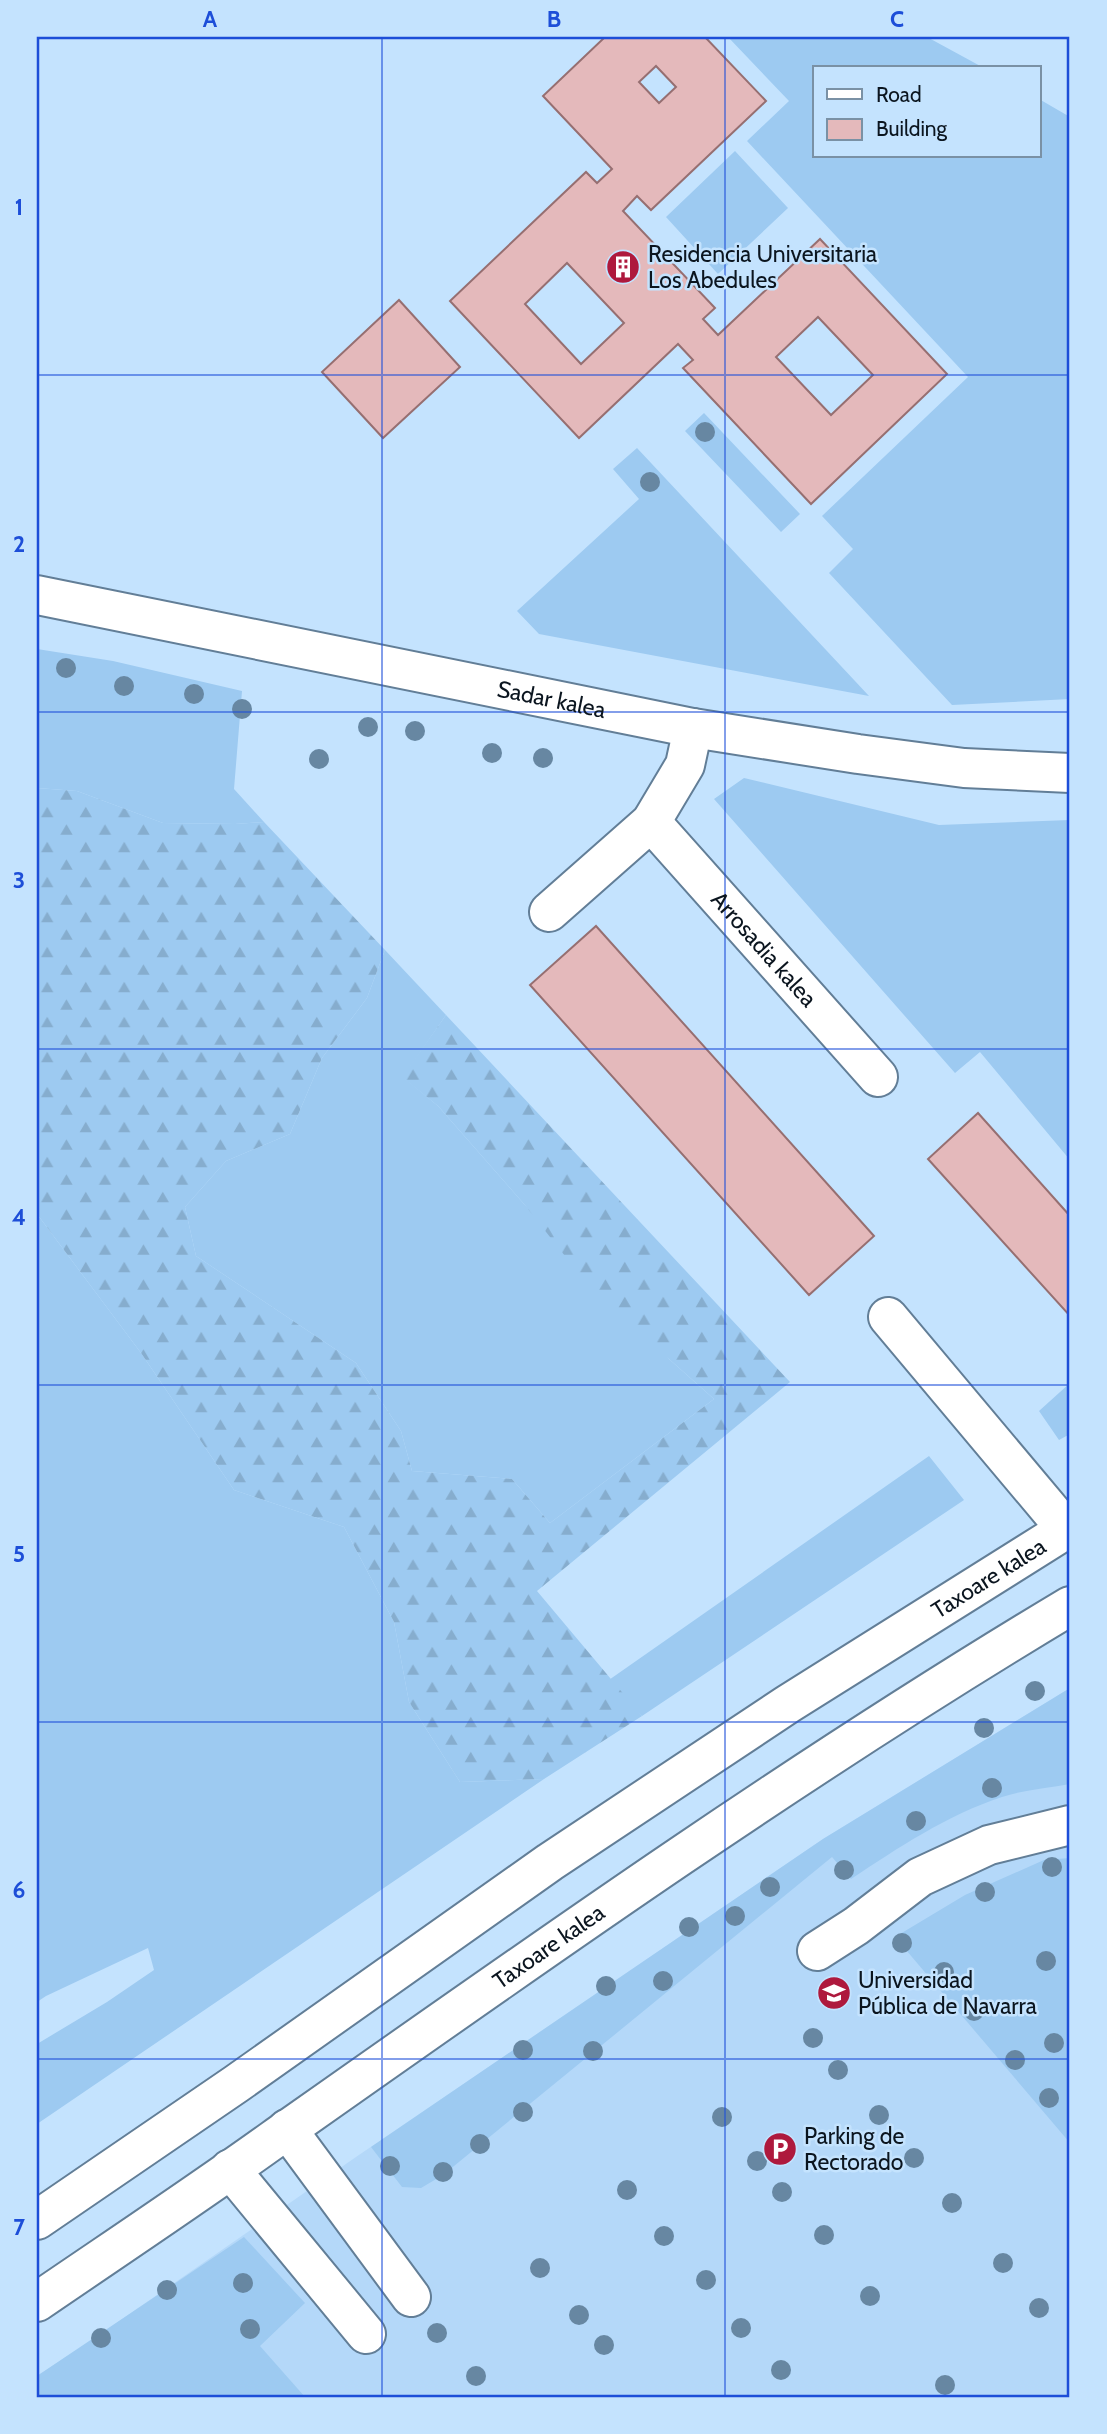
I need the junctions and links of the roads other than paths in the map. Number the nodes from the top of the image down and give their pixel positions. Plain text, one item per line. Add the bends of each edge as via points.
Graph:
1 (37, 595) edge
2 (693, 728) junction
3 (1070, 772) edge
4 (651, 822) junction
5 (549, 912) dead end
6 (878, 1077) dead end
7 (888, 1317) dead end
8 (1068, 1528) edge
9 (1070, 1606) edge
10 (1070, 1825) edge
11 (817, 1951) dead end
12 (288, 2129) junction
13 (230, 2169) junction
14 (37, 2220) edge
15 (411, 2297) dead end
16 (37, 2302) edge
17 (366, 2334) dead end

1 - 2 street, Sadar kalea
2 - 3 street, Sadar kalea via 964,768
2 - 4 street via 685,765
4 - 5 street
4 - 6 street, Arrosadia kalea
7 - 8 street
8 - 14 street, Taxoare kalea via 788,1704 550,1862
9 - 12 street, Taxoare kalea via 784,1786
10 - 11 street via 989,1845 920,1877
12 - 13 street, Taxoare kalea
12 - 15 street
13 - 16 street, Taxoare kalea
13 - 17 street

